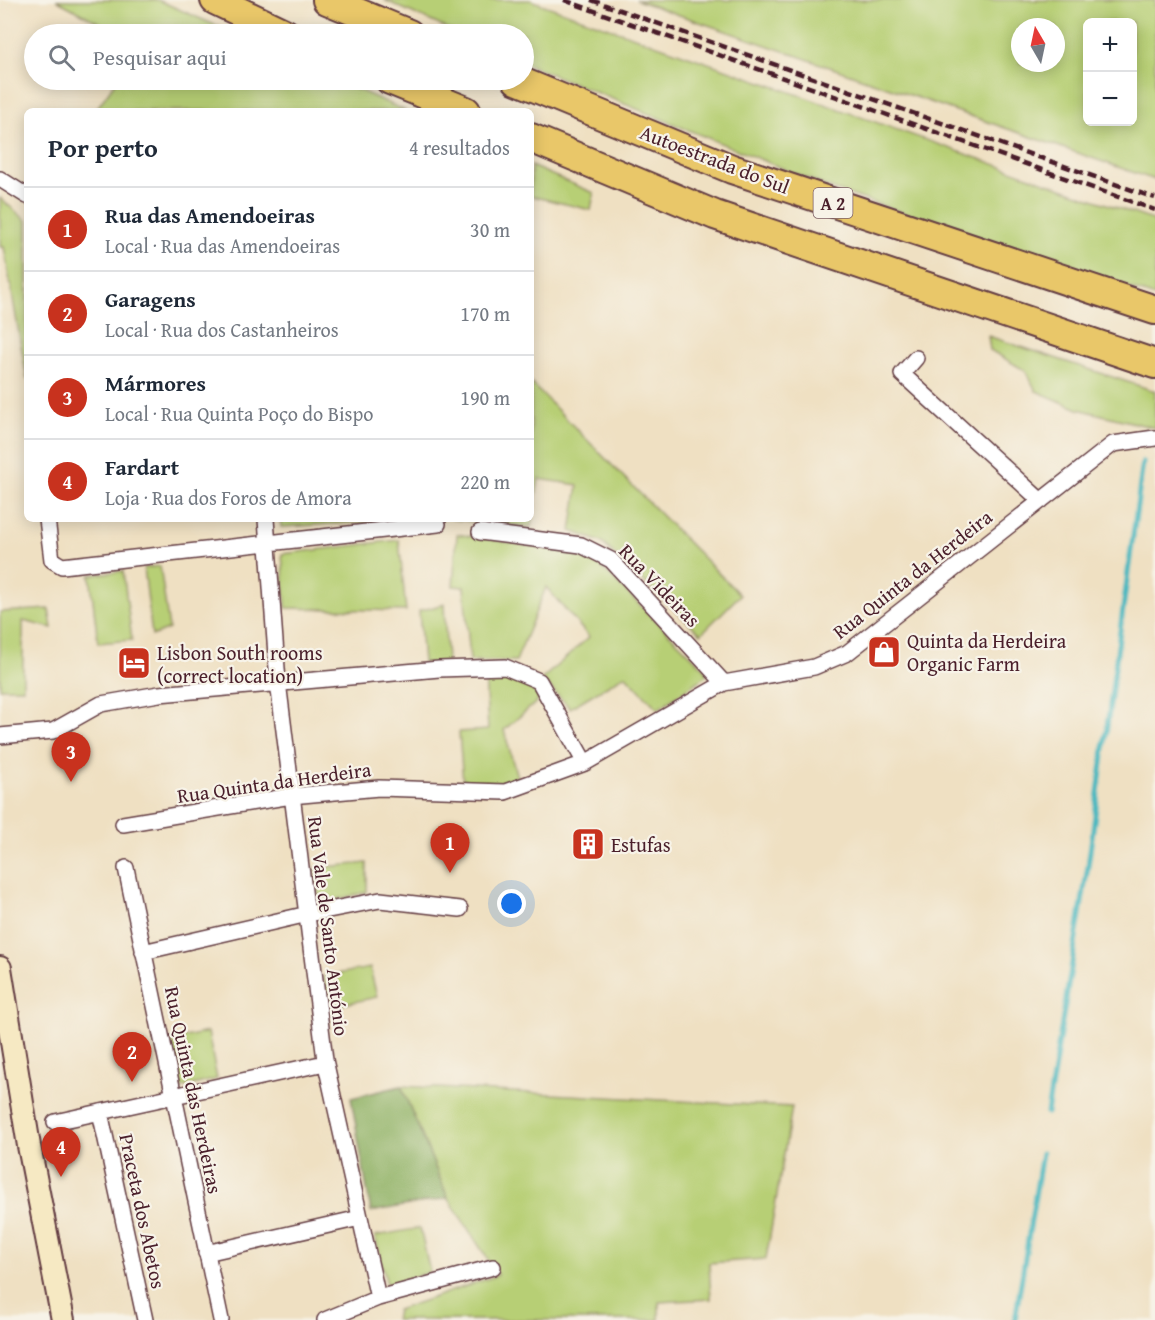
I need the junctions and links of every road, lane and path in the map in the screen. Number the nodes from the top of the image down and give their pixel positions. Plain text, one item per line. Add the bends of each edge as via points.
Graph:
1 (215, 0) edge
2 (327, 0) edge
3 (265, 24) edge
4 (385, 24) edge
5 (534, 87) edge
6 (415, 90) edge
7 (459, 108) edge
8 (534, 139) edge
9 (0, 179) edge
10 (24, 194) edge
11 (1155, 310) edge
12 (916, 358) dead end
13 (1155, 364) edge
14 (1155, 438) edge
15 (1041, 501) junction
16 (47, 522) edge
17 (266, 522) edge
18 (438, 524) dead end
19 (480, 532) dead end
20 (268, 543) junction
21 (279, 682) junction
22 (724, 683) junction
23 (0, 736) edge
24 (585, 763) junction
25 (291, 796) junction
26 (123, 824) dead end
27 (126, 868) dead end
28 (460, 909) dead end
29 (308, 914) junction
30 (143, 952) junction
31 (0, 968) edge
32 (326, 1063) junction
33 (173, 1095) junction
34 (100, 1112) junction
35 (55, 1122) dead end
36 (360, 1218) junction
37 (206, 1253) junction
38 (493, 1267) dead end
39 (378, 1298) junction
40 (63, 1320) edge
41 (145, 1320) edge
42 (221, 1320) edge
43 (325, 1320) edge

1 - 3 highway
2 - 4 highway
5 - 11 highway, Autoestrada do Sul / A 2 via 732,169
6 - 7 highway
8 - 13 highway, A 2 via 715,214
9 - 10 street
12 - 15 street via 902,374
14 - 15 street, Rua Quinta da Herdeira via 1113,444
15 - 22 street, Rua Quinta da Herdeira via 848,653 814,667
16 - 20 street via 52,560 62,566
17 - 20 street, Rua Vale de Santo António
18 - 20 street
19 - 22 street, Rua Videiras via 581,545 611,560
20 - 21 street, Rua Vale de Santo António
21 - 23 street via 101,704 53,731
21 - 24 street via 505,667 539,681
21 - 25 street, Rua Vale de Santo António
22 - 24 street, Rua Quinta da Herdeira
24 - 25 street, Rua Quinta da Herdeira via 505,792 379,788
25 - 26 street, Rua Quinta da Herdeira
25 - 29 street, Rua Vale de Santo António
27 - 30 street, Rua Quinta das Herdeiras
28 - 29 street via 380,900
29 - 30 street
29 - 32 street, Rua Vale de Santo António
30 - 33 street, Rua Quinta das Herdeiras
31 - 40 main road via 28,1146
32 - 33 street
32 - 36 street, Rua Vale de Santo António
33 - 34 street
33 - 37 street, Rua Quinta das Herdeiras
34 - 35 street
34 - 41 street, Praceta dos Abetos
36 - 37 street
36 - 39 street, Rua Vale de Santo António
37 - 42 street, Rua Quinta das Herdeiras
38 - 39 street
39 - 43 street

